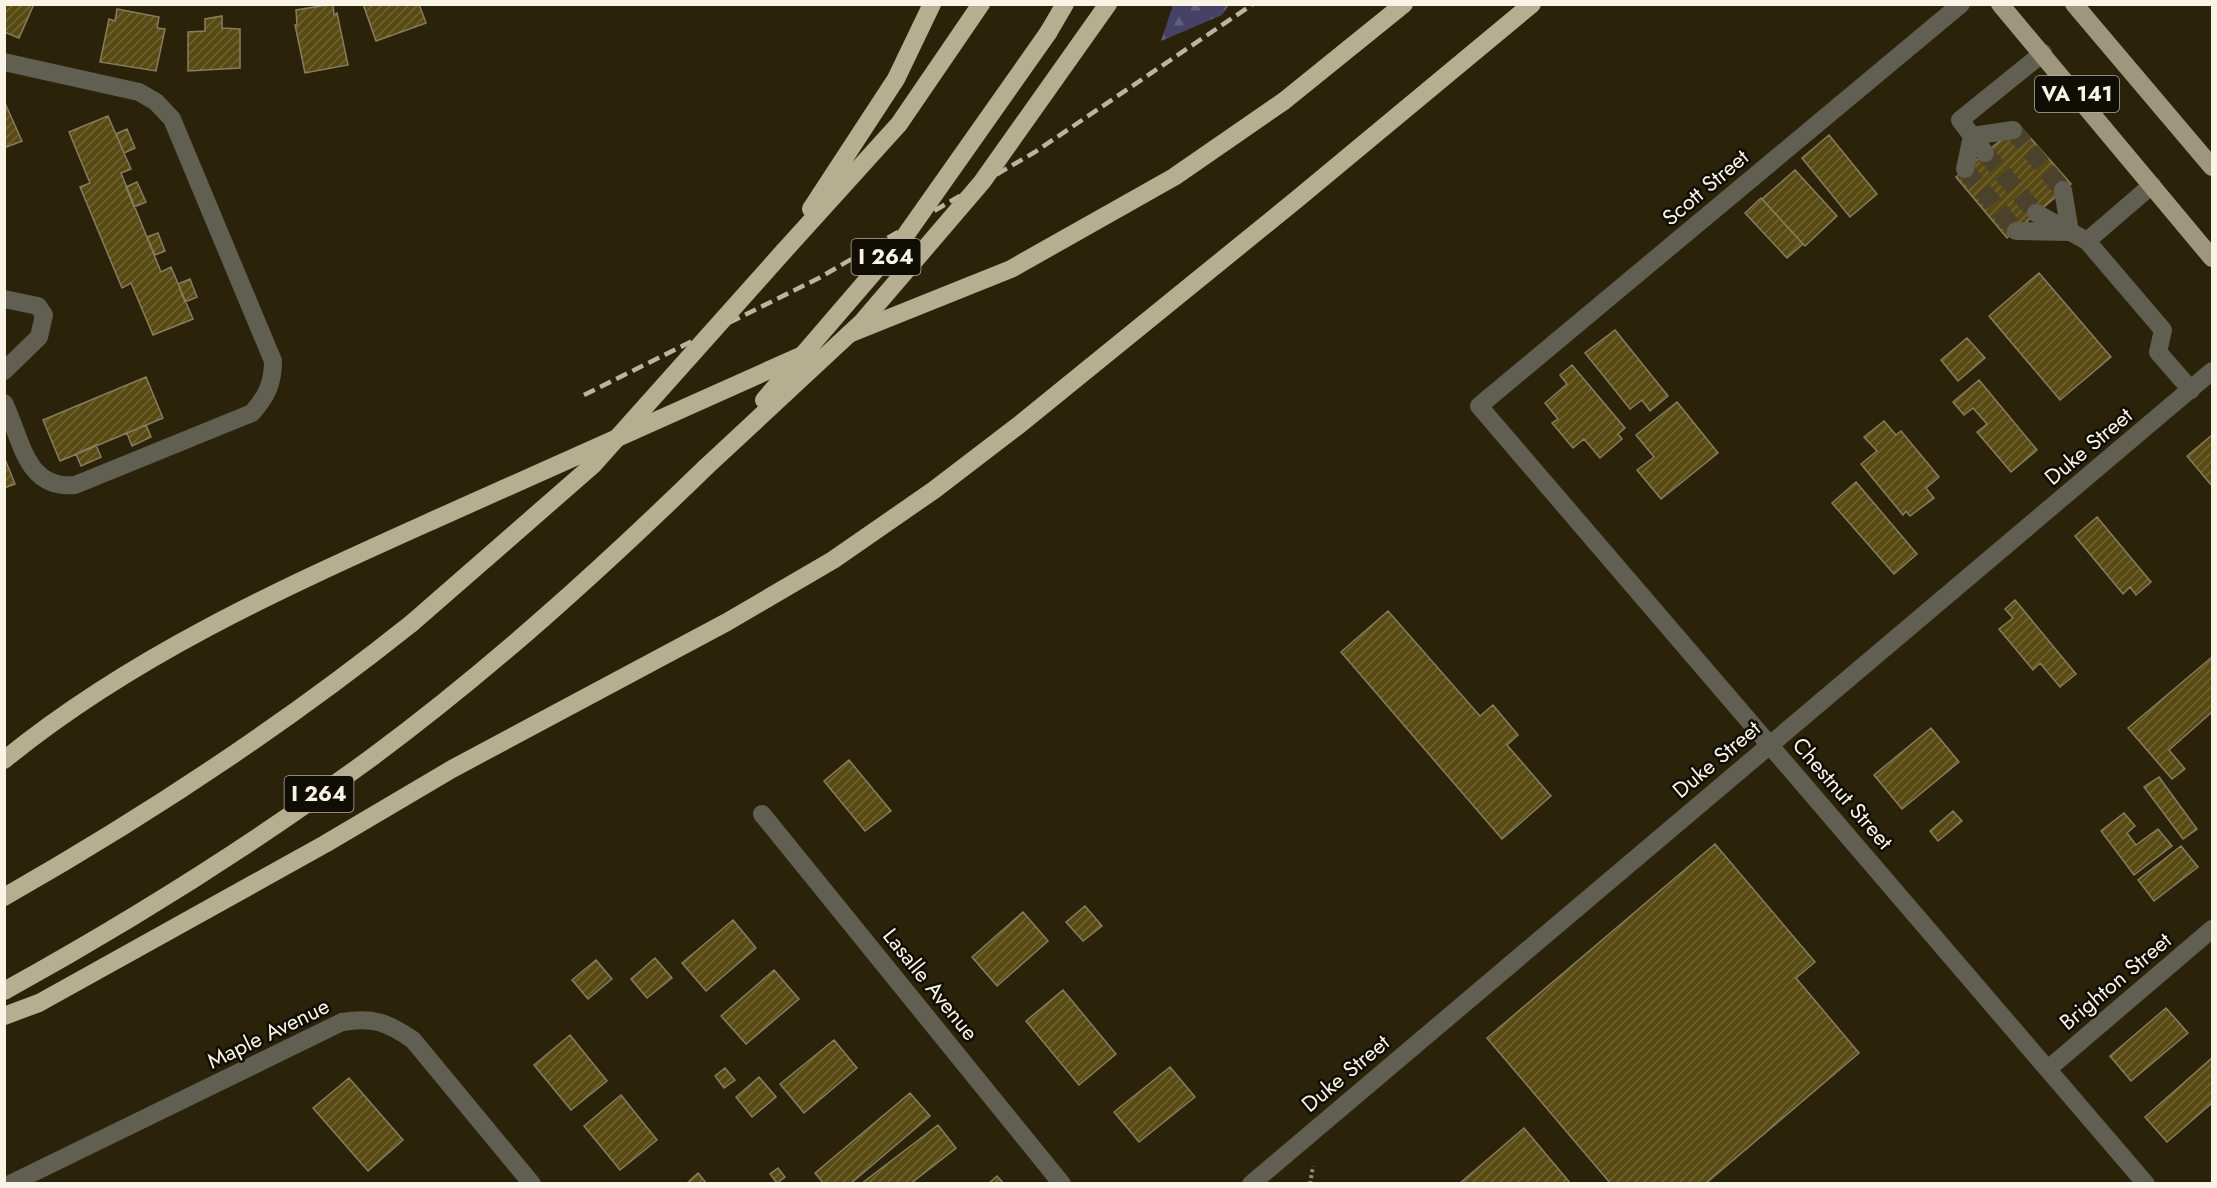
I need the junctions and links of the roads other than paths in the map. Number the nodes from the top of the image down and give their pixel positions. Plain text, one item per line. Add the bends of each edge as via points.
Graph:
1 (932, 4) edge
2 (981, 4) edge
3 (1065, 4) edge
4 (1108, 4) edge
5 (1404, 4) edge
6 (1532, 4) edge
7 (1961, 4) edge
8 (2000, 4) edge
9 (2074, 4) edge
10 (2043, 53) junction
11 (4, 62) edge
12 (2013, 130) dead end
13 (1972, 136) junction
14 (1985, 153) tunnel mouth
15 (2212, 167) edge
16 (1965, 169) dead end
17 (2152, 185) junction
18 (2063, 190) tunnel mouth
19 (2036, 213) tunnel mouth
20 (2016, 231) dead end
21 (2070, 232) junction
22 (2087, 241) junction
23 (784, 251) junction
24 (2212, 258) edge
25 (4, 299) edge
26 (4, 371) edge
27 (2212, 371) edge
28 (2191, 390) junction
29 (4, 403) edge
30 (1479, 406) joint
31 (706, 467) junction
32 (1770, 745) junction
33 (4, 760) edge
34 (762, 814) dead end
35 (4, 897) edge
36 (2212, 929) edge
37 (4, 991) edge
38 (4, 1016) edge
39 (2048, 1069) junction
40 (10, 1184) edge
41 (532, 1184) edge
42 (1062, 1184) edge
43 (1251, 1184) edge
44 (2146, 1184) edge

1 - 23 highway via 896,79
2 - 23 highway via 899,124
3 - 31 highway, I 264, bridge via 905,236
4 - 31 highway, bridge via 982,182 862,322
5 - 33 highway via 1284,101 1174,177 1059,244 1011,269 877,322 283,588 161,652 93,694
6 - 38 highway via 1019,425 833,560 727,622 452,769 39,1003
7 - 30 street, Scott Street
8 - 10 main road, VA 141
9 - 15 main road, VA 141
10 - 13 street via 1960,120
10 - 17 main road, VA 141
11 - 29 street via 139,92 156,102 172,119 273,361 273,377 266,397 252,412 75,485 58,487 45,482 33,470
12 - 13 street
13 - 14 street
13 - 16 street
17 - 22 street
17 - 24 main road, VA 141
18 - 21 street
19 - 21 street
20 - 21 street
21 - 22 street
22 - 28 street via 2163,330 2158,352
23 - 35 highway, bridge via 593,465 412,623 225,763
25 - 26 street via 38,306 44,315 39,337
27 - 28 street, Duke Street
28 - 32 street, Duke Street
30 - 32 street, Chestnut Street
31 - 37 highway, I 264 via 608,562 483,670 371,758 223,860
32 - 39 street, Chestnut Street
32 - 43 street, Duke Street
34 - 42 street, Lasalle Avenue
36 - 39 street, Brighton Street
39 - 44 street, Chestnut Street
40 - 41 street, Maple Avenue via 342,1022 366,1018 393,1026 413,1040

